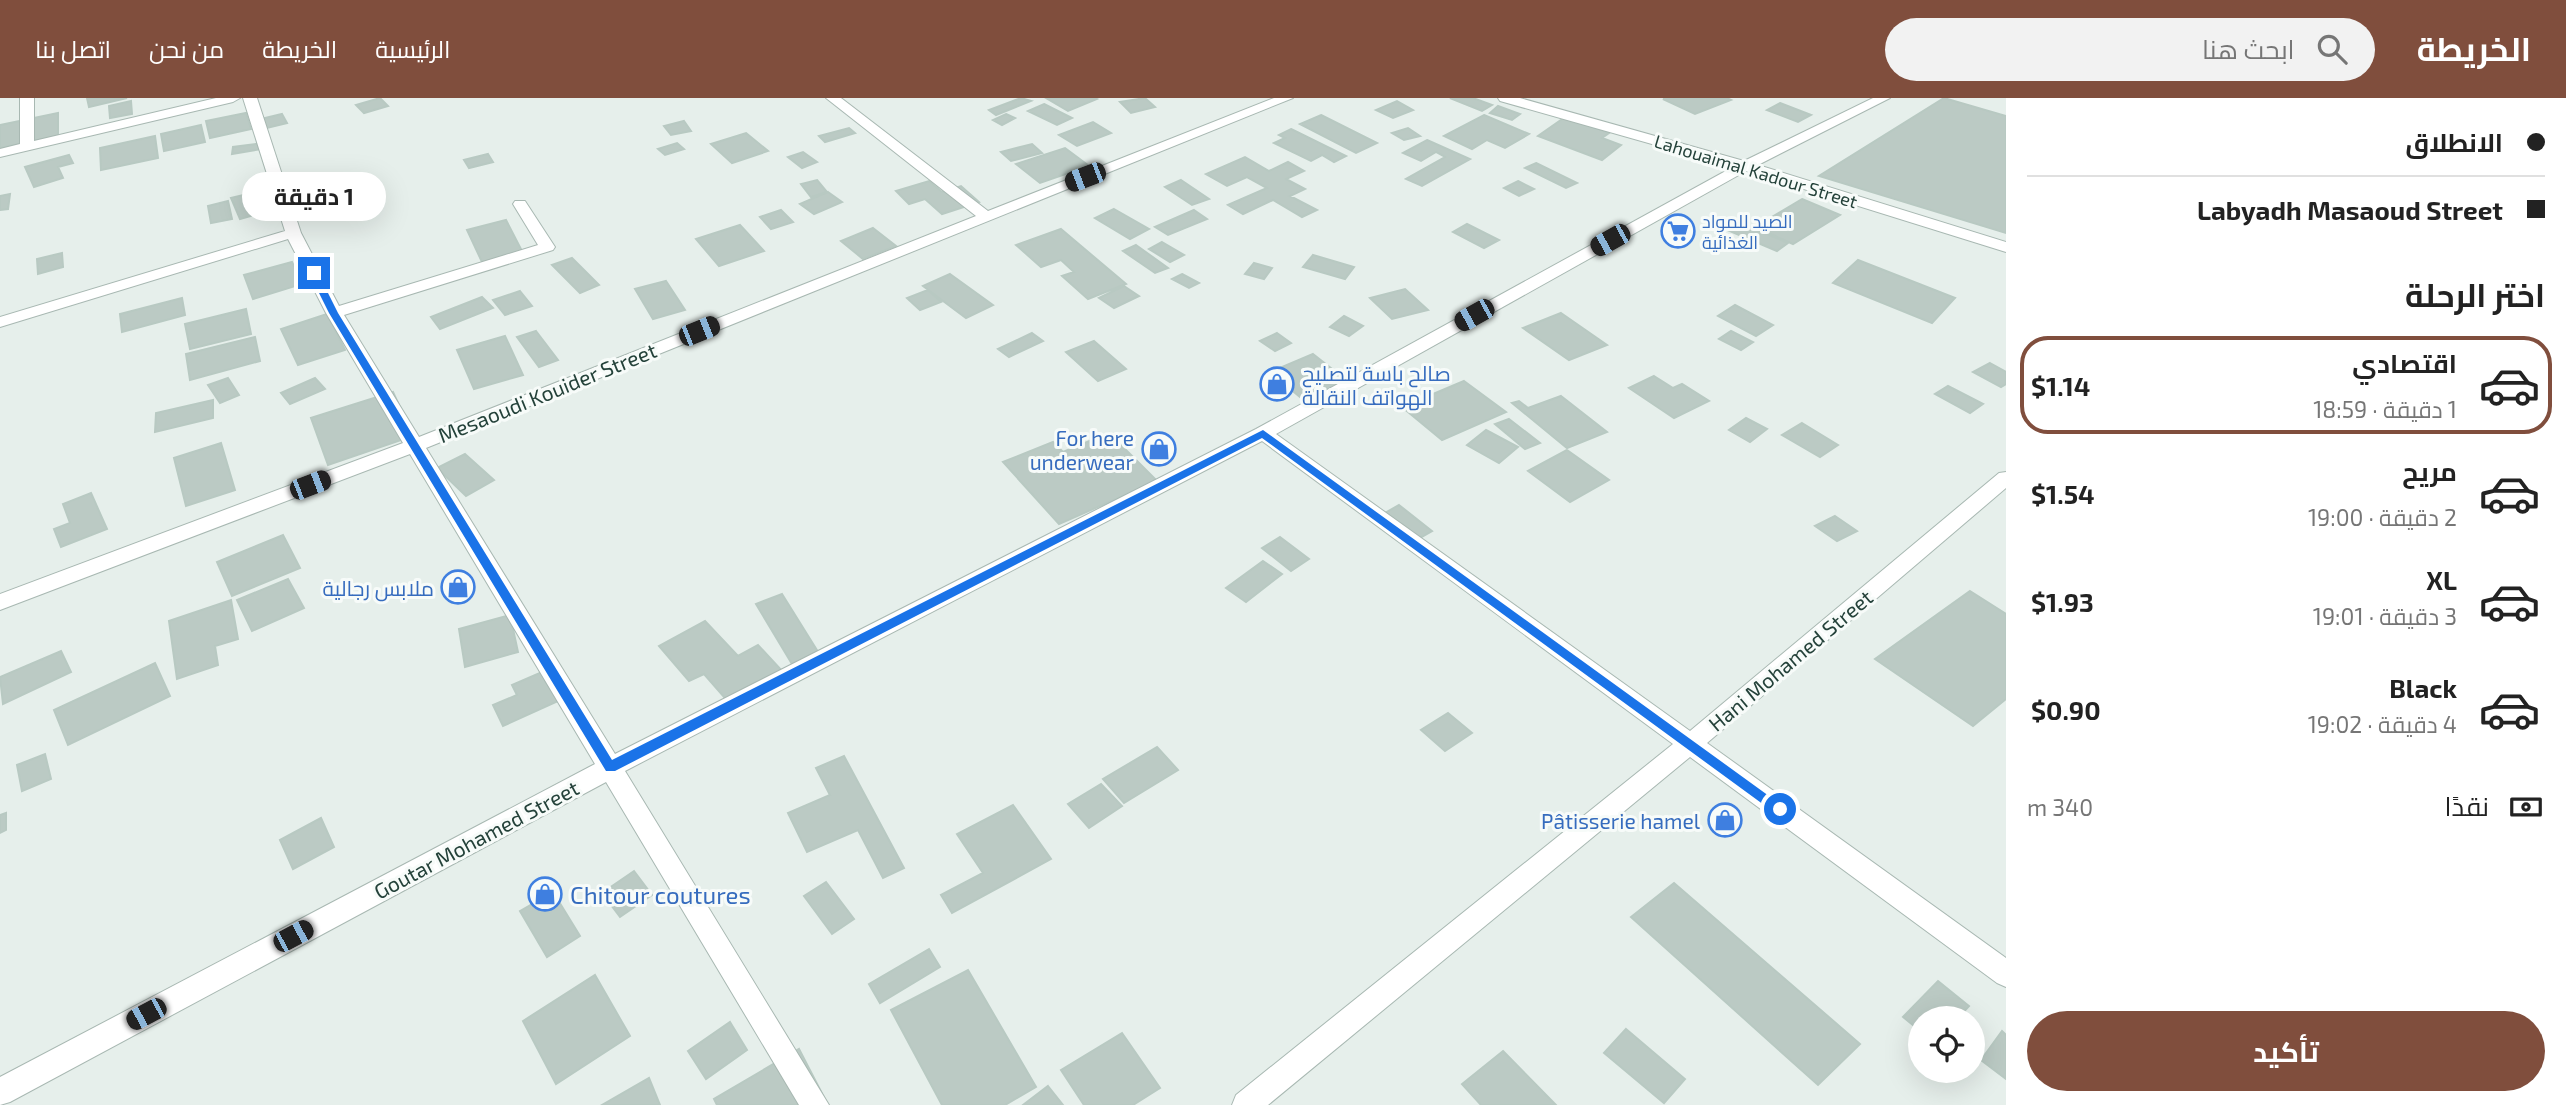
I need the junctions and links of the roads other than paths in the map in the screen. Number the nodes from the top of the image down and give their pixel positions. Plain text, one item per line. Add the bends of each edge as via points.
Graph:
1 (27, 98) edge
2 (233, 98) edge
3 (250, 98) edge
4 (833, 98) edge
5 (1286, 98) edge
6 (1505, 98) edge
7 (1883, 98) edge
8 (27, 147) junction
9 (0, 153) edge
10 (1745, 166) junction
11 (520, 204) dead end
12 (985, 216) junction
13 (293, 233) junction
14 (2006, 247) edge
15 (334, 313) junction
16 (0, 322) edge
17 (1263, 433) junction
18 (414, 446) junction
19 (2006, 478) edge
20 (0, 602) edge
21 (1690, 744) junction
22 (610, 768) junction
23 (2006, 974) edge
24 (0, 1092) edge
25 (815, 1105) edge
26 (1247, 1105) edge

1 - 8 street
2 - 8 street
3 - 13 street
4 - 12 street
5 - 12 street, Mesaoudi Kouider Street
6 - 10 street, Lahouaimal Kadour Street
7 - 10 street, Goutar Mohamed Street
8 - 9 street
10 - 14 street, Lahouaimal Kadour Street
10 - 17 street, Goutar Mohamed Street
11 - 15 street via 547,247
12 - 18 street, Mesaoudi Kouider Street
13 - 15 street
13 - 16 street
15 - 18 street
17 - 21 street
17 - 22 street, Goutar Mohamed Street
18 - 20 street, Mesaoudi Kouider Street
18 - 22 street
19 - 21 street, Hani Mohamed Street
21 - 23 street
21 - 26 street, Hani Mohamed Street
22 - 24 street, Goutar Mohamed Street
22 - 25 street

